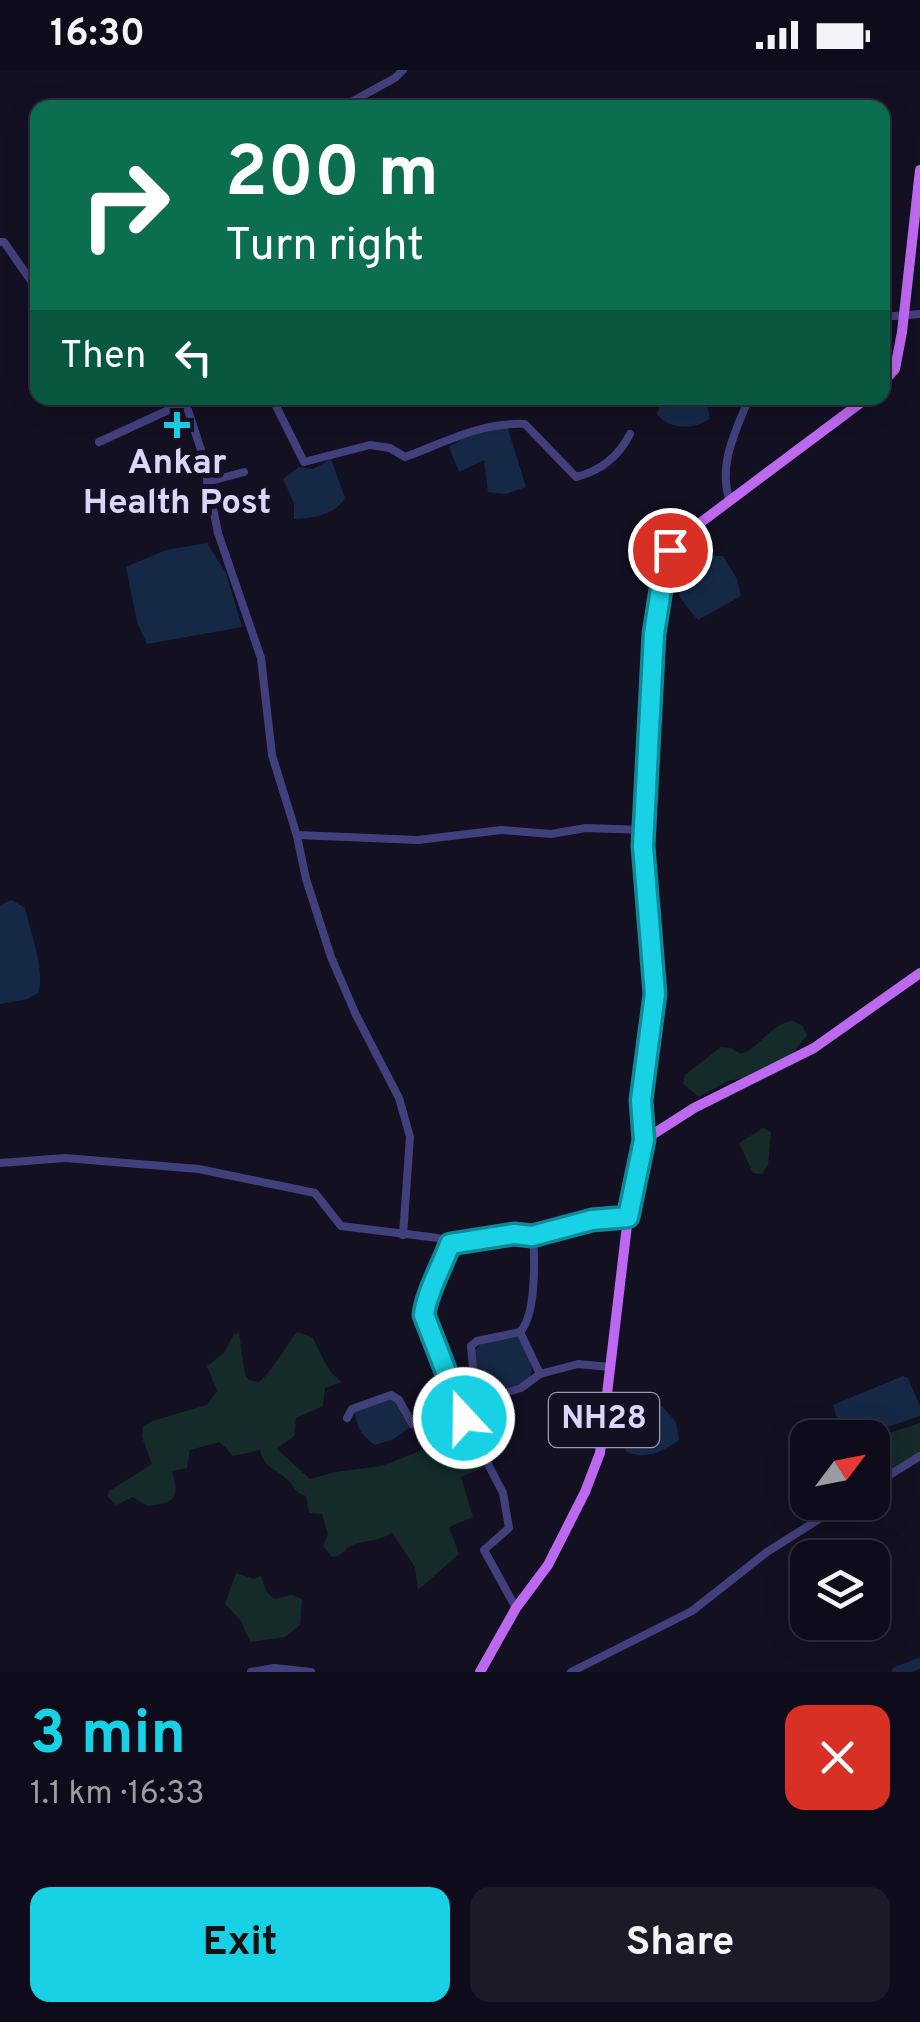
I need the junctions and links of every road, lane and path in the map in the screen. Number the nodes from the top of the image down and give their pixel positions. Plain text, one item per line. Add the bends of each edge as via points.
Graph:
1 (403, 70) edge
2 (355, 100) edge
3 (920, 170) edge
4 (0, 242) edge
5 (30, 279) edge
6 (920, 314) edge
7 (904, 315) junction
8 (890, 316) edge
9 (890, 374) edge
10 (179, 405) edge
11 (189, 405) edge
12 (276, 405) edge
13 (746, 405) edge
14 (858, 405) edge
15 (630, 434) dead end
16 (99, 442) dead end
17 (244, 472) dead end
18 (208, 482) junction
19 (730, 501) junction
20 (644, 830) junction
21 (296, 835) junction
22 (920, 973) edge
23 (644, 1140) junction
24 (0, 1163) edge
25 (628, 1217) junction
26 (403, 1236) junction
27 (532, 1236) junction
28 (450, 1244) junction
29 (520, 1332) junction
30 (610, 1367) junction
31 (540, 1374) junction
32 (491, 1397) junction
33 (458, 1403) junction
34 (346, 1418) dead end
35 (480, 1446) junction
36 (920, 1456) edge
37 (890, 1475) edge
38 (818, 1520) edge
39 (516, 1608) junction
40 (251, 1672) edge
41 (311, 1672) edge
42 (480, 1672) edge
43 (571, 1672) edge

1 - 2 street
3 - 7 main road
4 - 5 street
6 - 7 street
7 - 8 street
7 - 9 main road
10 - 16 street
11 - 18 street
12 - 15 street via 304,462 370,445 405,457 467,431 525,424 576,477 612,459
13 - 19 street via 728,453
14 - 19 main road
17 - 18 street
18 - 21 street via 218,533 261,658 272,755
19 - 20 main road via 670,550 664,570 654,634
20 - 21 street via 500,830 418,840
20 - 23 main road via 655,994 641,1100
21 - 26 street via 331,957 399,1098 410,1137
22 - 23 main road via 814,1048
23 - 25 main road, NH28
24 - 26 street via 65,1158 199,1169 315,1193 341,1226
25 - 27 street
25 - 30 main road, NH28
26 - 28 street
27 - 28 street
27 - 29 street via 530,1308
28 - 33 street via 424,1315
29 - 31 street
29 - 32 street via 471,1346 477,1388
30 - 31 street via 590,1363
30 - 39 main road, NH28 via 600,1453 585,1492 548,1565
31 - 32 street
32 - 35 street via 485,1411 497,1437
33 - 34 street via 412,1424 391,1395 352,1408
33 - 35 street
35 - 39 street via 510,1523 484,1550
36 - 37 street
38 - 43 street via 692,1611
39 - 42 main road, NH28
40 - 41 street

